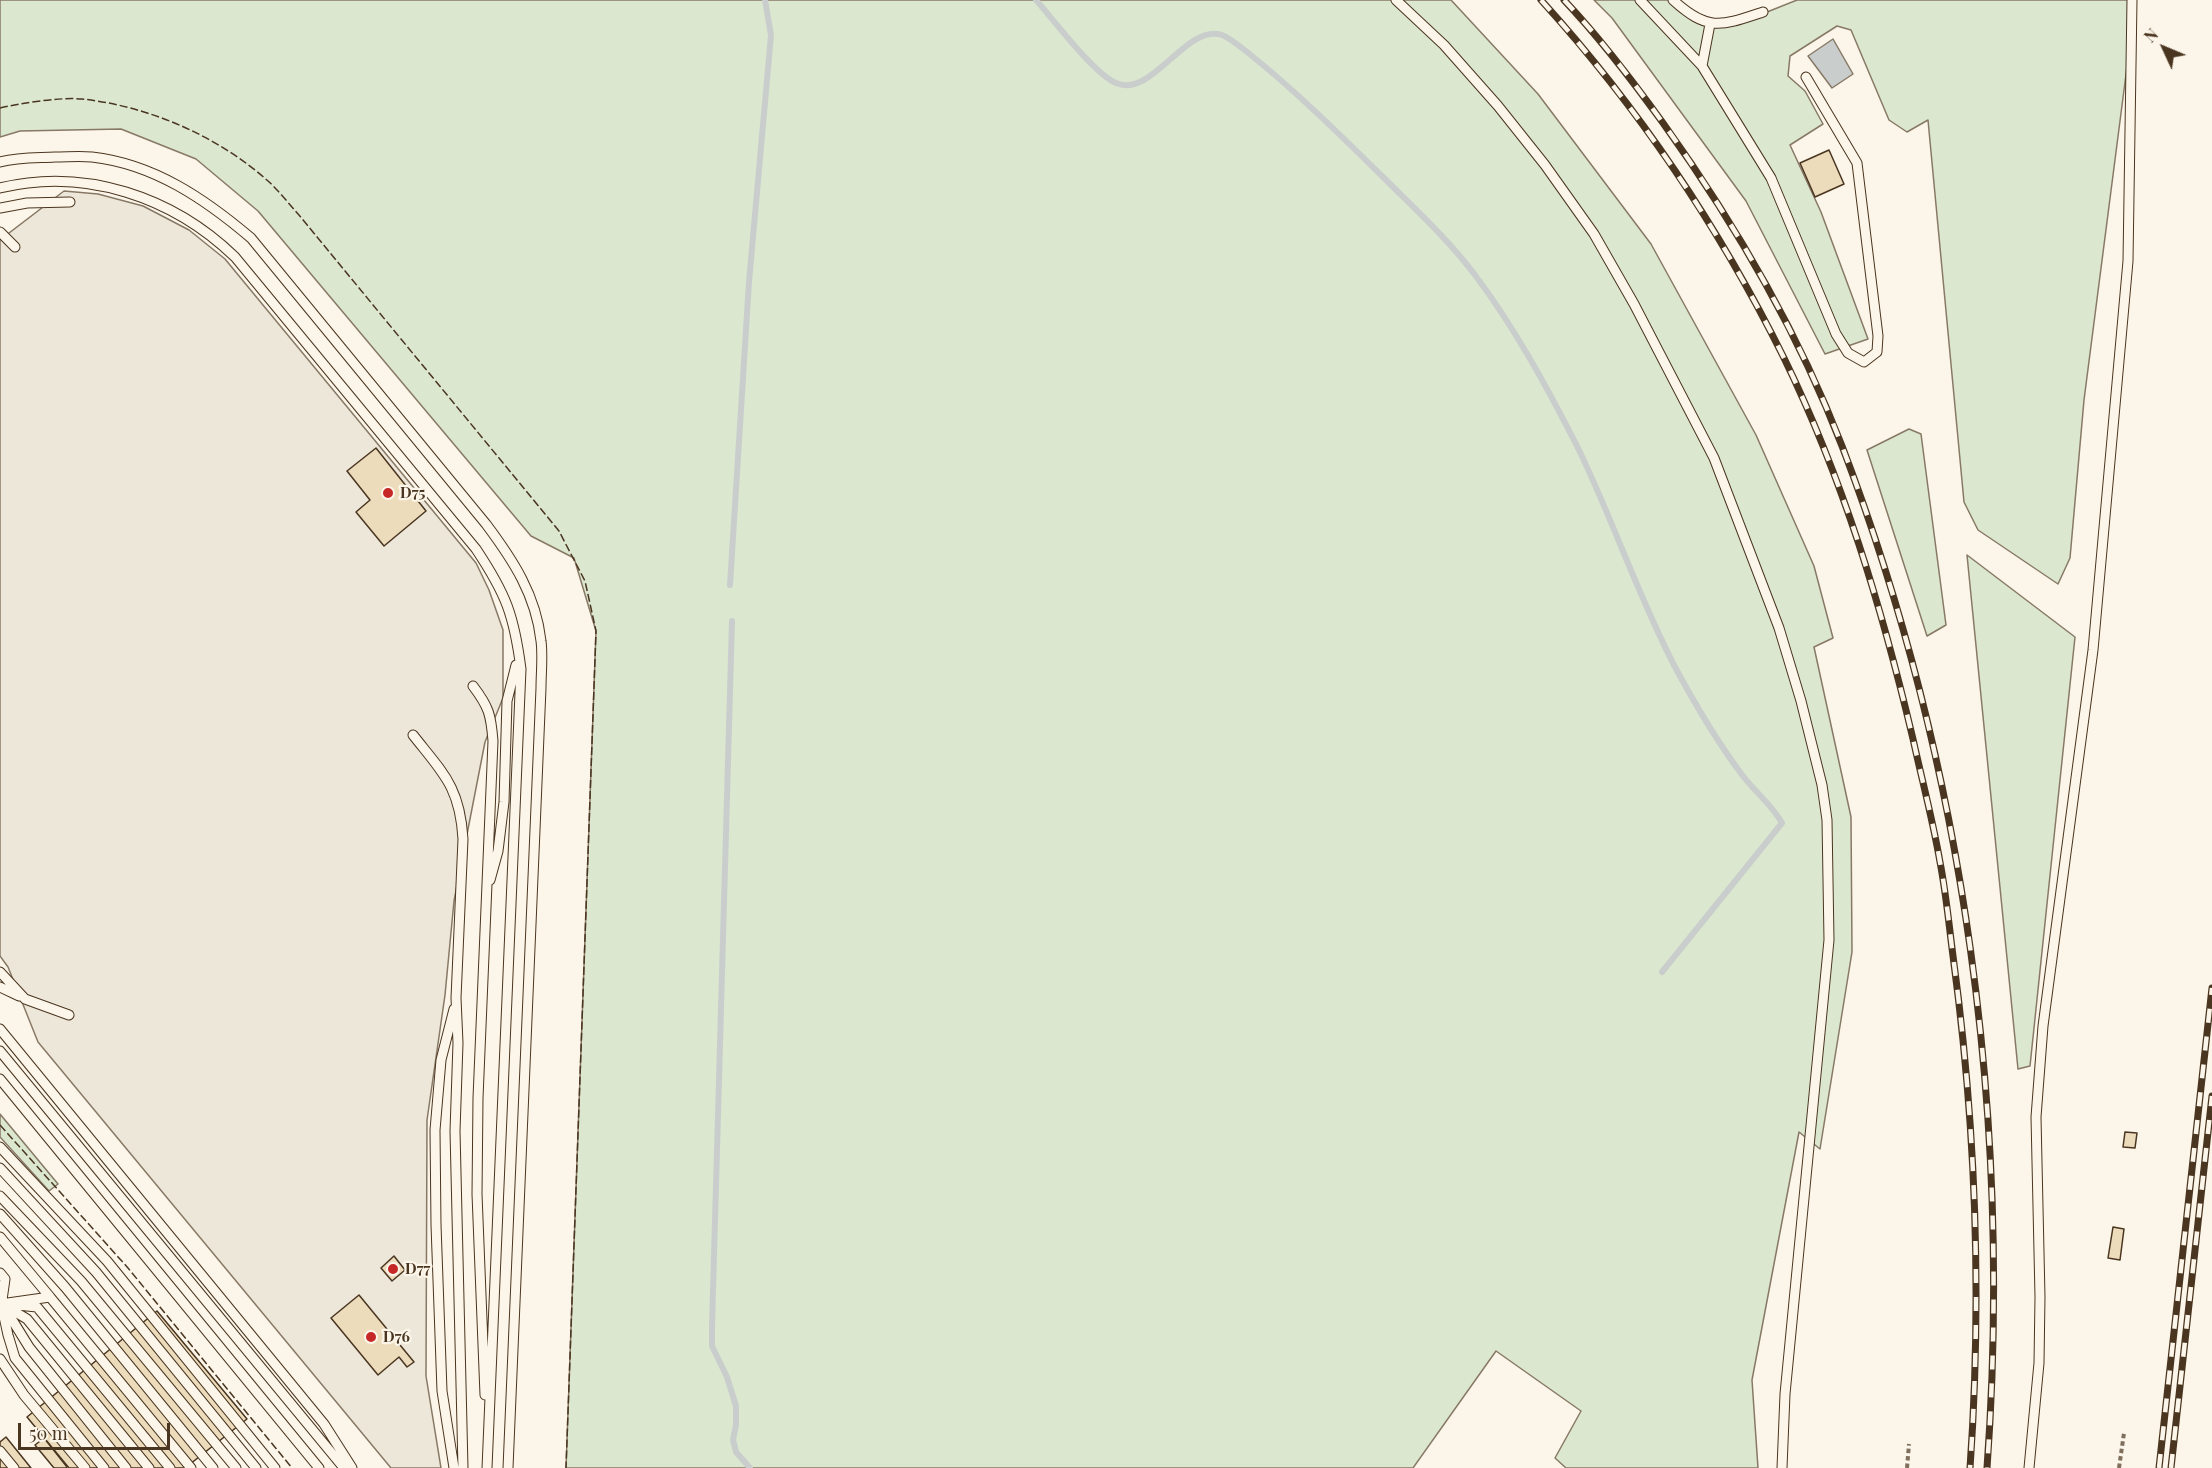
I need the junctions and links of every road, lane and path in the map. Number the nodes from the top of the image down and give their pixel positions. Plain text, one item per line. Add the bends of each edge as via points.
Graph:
1 (1396, 0) edge
2 (1640, 0) edge
3 (1673, 0) edge
4 (2132, 0) edge
5 (1763, 12) dead end
6 (1710, 24) junction
7 (1702, 66) junction
8 (1806, 77) dead end
9 (0, 162) edge
10 (0, 188) edge
11 (70, 202) dead end
12 (0, 208) edge
13 (0, 232) edge
14 (15, 247) dead end
15 (519, 656) junction
16 (473, 686) dead end
17 (413, 735) dead end
18 (486, 897) junction
19 (0, 972) edge
20 (0, 987) edge
21 (456, 998) junction
22 (25, 999) junction
23 (69, 1015) dead end
24 (0, 1029) edge
25 (0, 1052) edge
26 (0, 1079) edge
27 (0, 1147) edge
28 (0, 1168) edge
29 (98, 1171) junction
30 (0, 1191) edge
31 (0, 1196) edge
32 (0, 1214) edge
33 (0, 1237) edge
34 (0, 1273) edge
35 (75, 1276) junction
36 (50, 1297) junction
37 (0, 1305) edge
38 (0, 1359) edge
39 (2124, 1433) dead end
40 (1909, 1444) dead end
41 (488, 1445) junction
42 (0, 1451) edge
43 (14, 1468) edge
44 (85, 1468) edge
45 (104, 1468) edge
46 (126, 1468) edge
47 (149, 1468) edge
48 (170, 1468) edge
49 (191, 1468) edge
50 (213, 1468) edge
51 (236, 1468) edge
52 (256, 1468) edge
53 (274, 1468) edge
54 (319, 1468) edge
55 (336, 1468) edge
56 (344, 1468) edge
57 (352, 1468) edge
58 (454, 1468) edge
59 (463, 1468) edge
60 (487, 1468) edge
61 (508, 1468) edge
62 (1782, 1468) edge
63 (1907, 1468) edge
64 (2029, 1468) edge
65 (2120, 1468) edge

1 - 62 lane via 1444,45 1498,106 1594,234 1714,458 1779,628 1801,701 1827,820 1829,940 1785,1394
2 - 7 lane
3 - 6 lane via 1690,15
4 - 64 lane via 2128,261 2093,651 2043,1026 2036,1117 2039,1363
5 - 6 lane via 1727,24
6 - 7 lane
7 - 8 lane via 1771,178 1836,334 1848,353 1864,362 1877,352 1878,336 1857,163
9 - 61 lane via 14,158 92,157 135,167 179,185 217,209 258,248 486,524 525,581 542,643
10 - 15 lane via 45,180 133,193 165,206 216,239 243,266 476,549 508,603
11 - 12 lane
13 - 14 lane
15 - 18 lane via 507,701 504,802 498,850
15 - 41 lane
16 - 18 lane via 490,714 493,741
17 - 21 lane via 450,782 462,816
18 - 41 lane via 477,1194
19 - 22 lane
20 - 22 lane
21 - 58 lane via 441,1060 435,1130 442,1391
21 - 59 lane via 455,1185
22 - 23 lane
24 - 57 lane via 324,1424
25 - 29 lane
26 - 54 lane
27 - 53 lane via 107,1261
28 - 52 lane via 96,1272
29 - 55 lane
29 - 56 lane
30 - 35 lane
31 - 35 lane
32 - 50 lane
33 - 36 lane
34 - 37 lane via 5,1279
35 - 51 lane
36 - 37 lane
36 - 49 lane
37 - 45 lane via 15,1358
37 - 46 lane
37 - 47 lane via 27,1319
37 - 48 lane via 37,1308
38 - 44 lane via 24,1395
39 - 65 path
40 - 63 path
41 - 60 lane
42 - 43 lane

